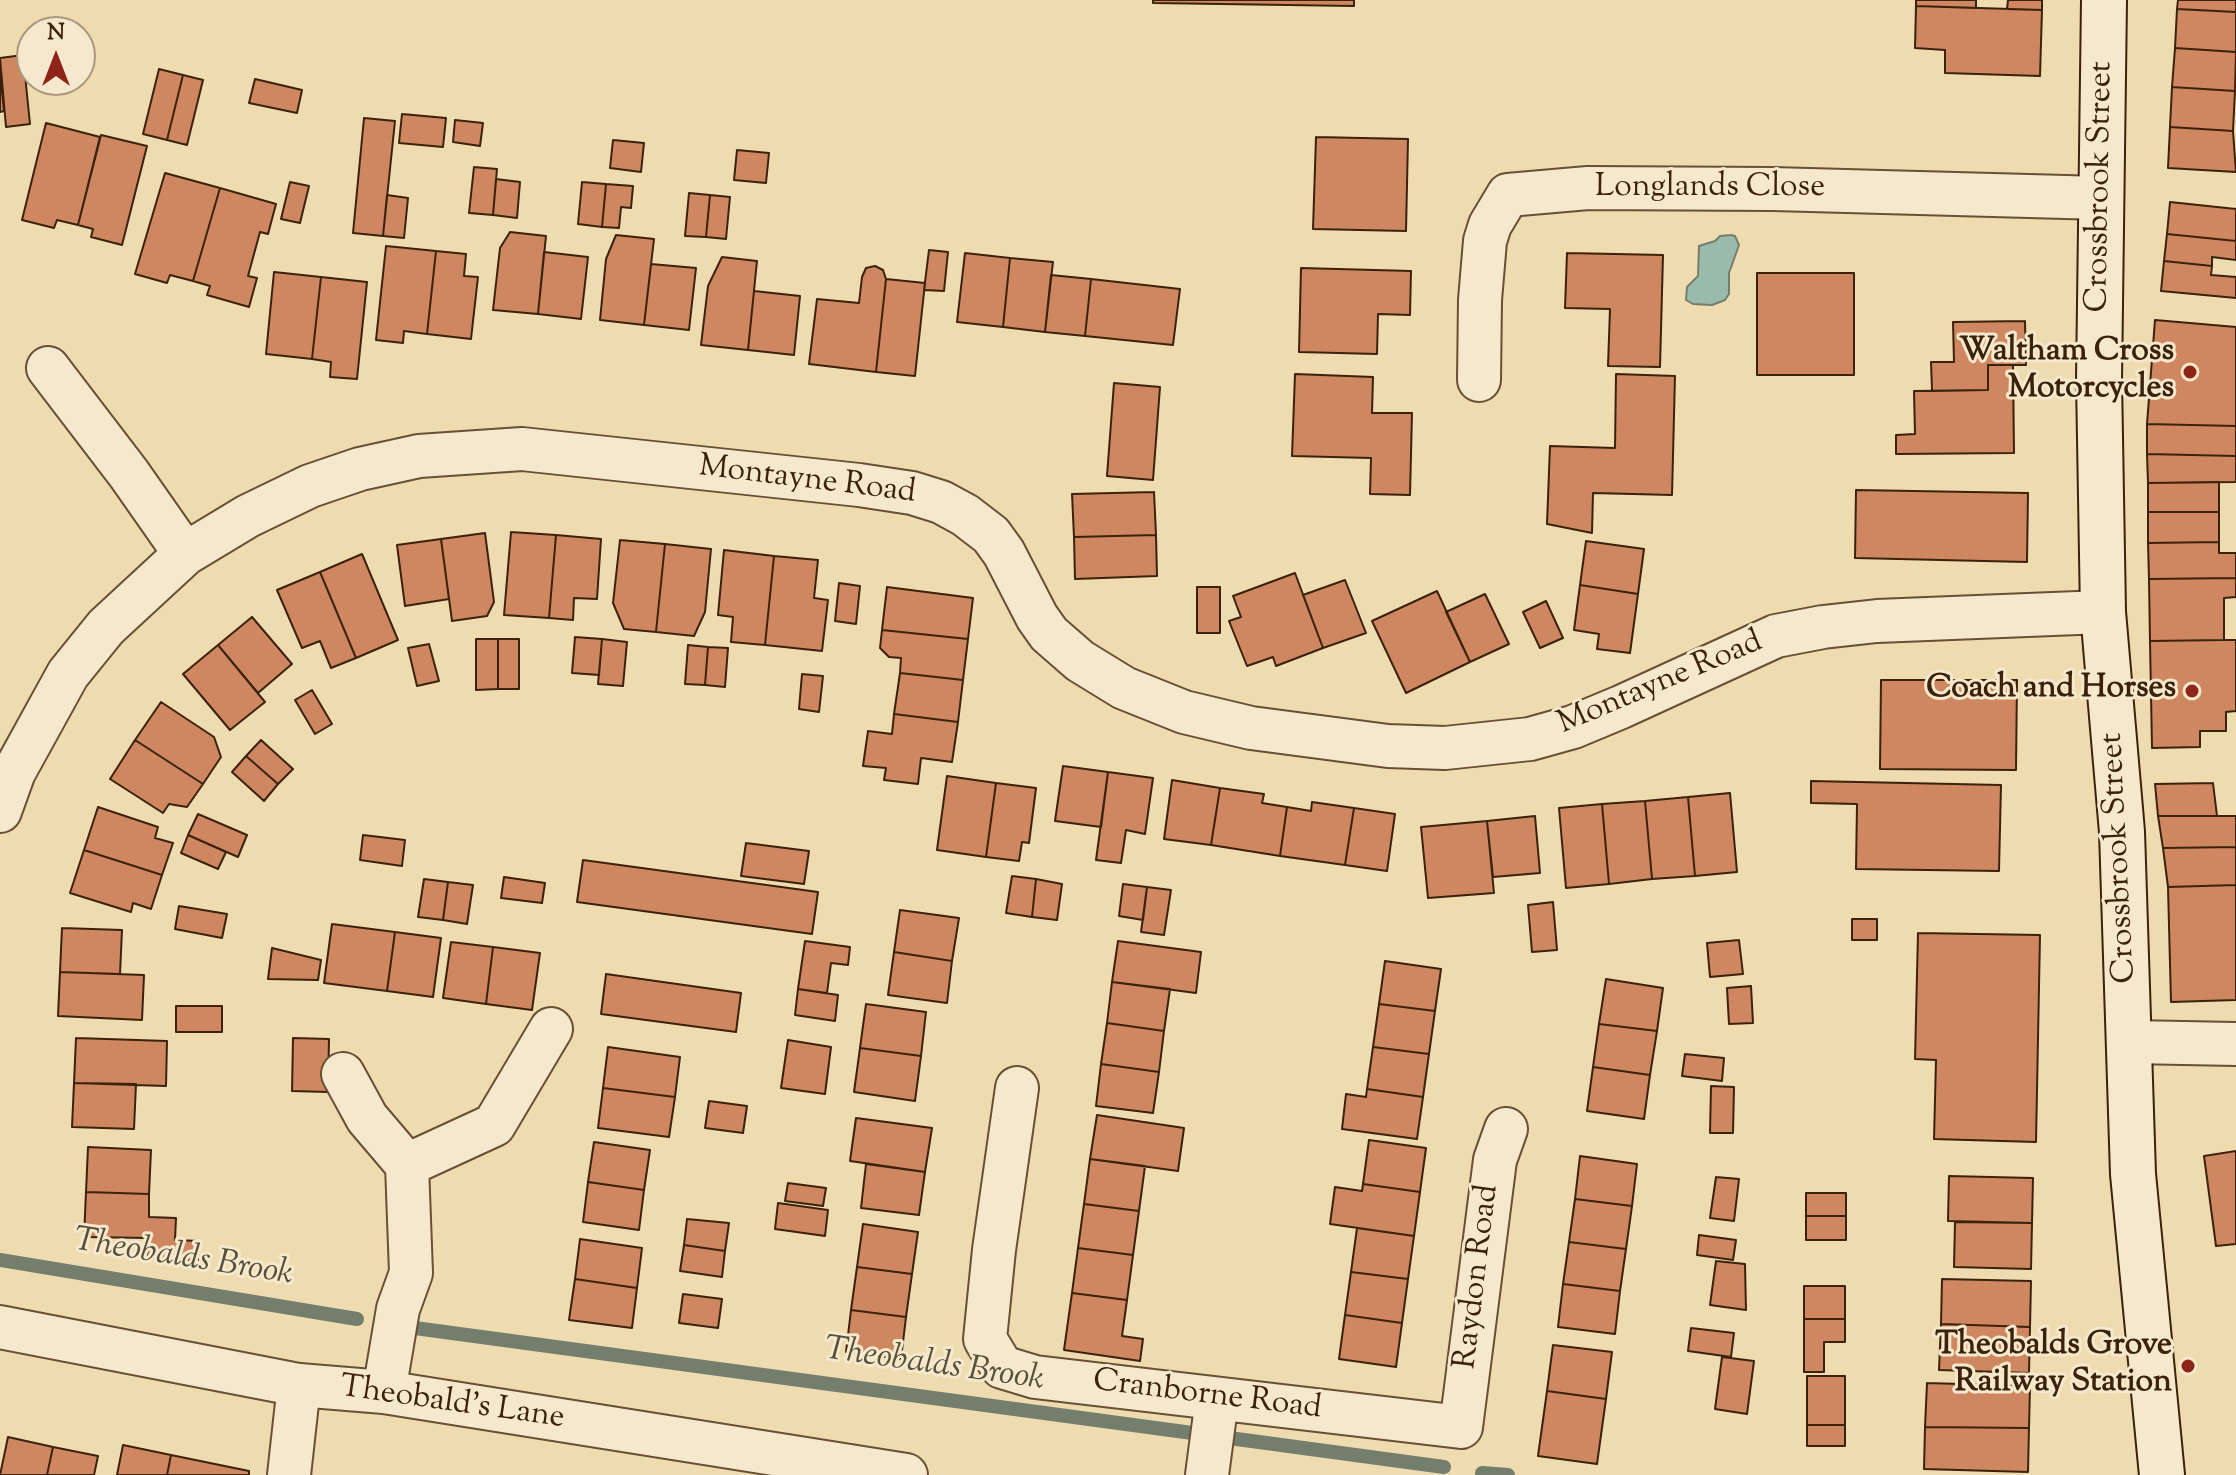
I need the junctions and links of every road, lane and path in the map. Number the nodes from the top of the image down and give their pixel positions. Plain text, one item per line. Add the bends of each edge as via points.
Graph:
1 (2104, 0) edge
2 (2102, 198) junction
3 (48, 368) dead end
4 (1479, 380) dead end
5 (185, 554) junction
6 (2103, 612) junction
7 (0, 811) edge
8 (551, 1029) dead end
9 (2131, 1042) junction
10 (2236, 1044) edge
11 (343, 1074) dead end
12 (1017, 1088) dead end
13 (1506, 1129) dead end
14 (407, 1165) junction
15 (0, 1327) edge
16 (299, 1385) junction
17 (384, 1392) junction
18 (1216, 1409) junction
19 (1461, 1427) joint
20 (1208, 1472) edge
21 (289, 1475) edge
22 (906, 1475) edge
23 (2162, 1475) edge

1 - 2 main road, Crossbrook Street
2 - 4 street, Longlands Close via 1588,188 1508,195 1485,241
2 - 6 main road, Crossbrook Street
3 - 5 street
5 - 6 street, Montayne Road via 310,486 419,456 522,449 912,493 941,502 991,535 1049,634 1124,688 1184,712 1251,728 1346,742 1445,748 1530,739 1573,727 1776,636 1877,621
5 - 7 street, Montayne Road via 106,627 68,674 14,772
6 - 9 main road, Crossbrook Street via 2122,832
8 - 14 street via 494,1125
9 - 10 street
9 - 23 main road, Crossbrook Street via 2133,1174
11 - 14 street via 367,1118
12 - 18 street, Cranborne Road via 985,1339 1002,1367
13 - 19 street, Raydon Road via 1495,1160
14 - 17 street via 411,1273 394,1324
15 - 16 street, Theobald's Lane
16 - 17 street, Theobald's Lane
16 - 21 street
17 - 22 street, Theobald's Lane
18 - 19 street, Cranborne Road
18 - 20 street

